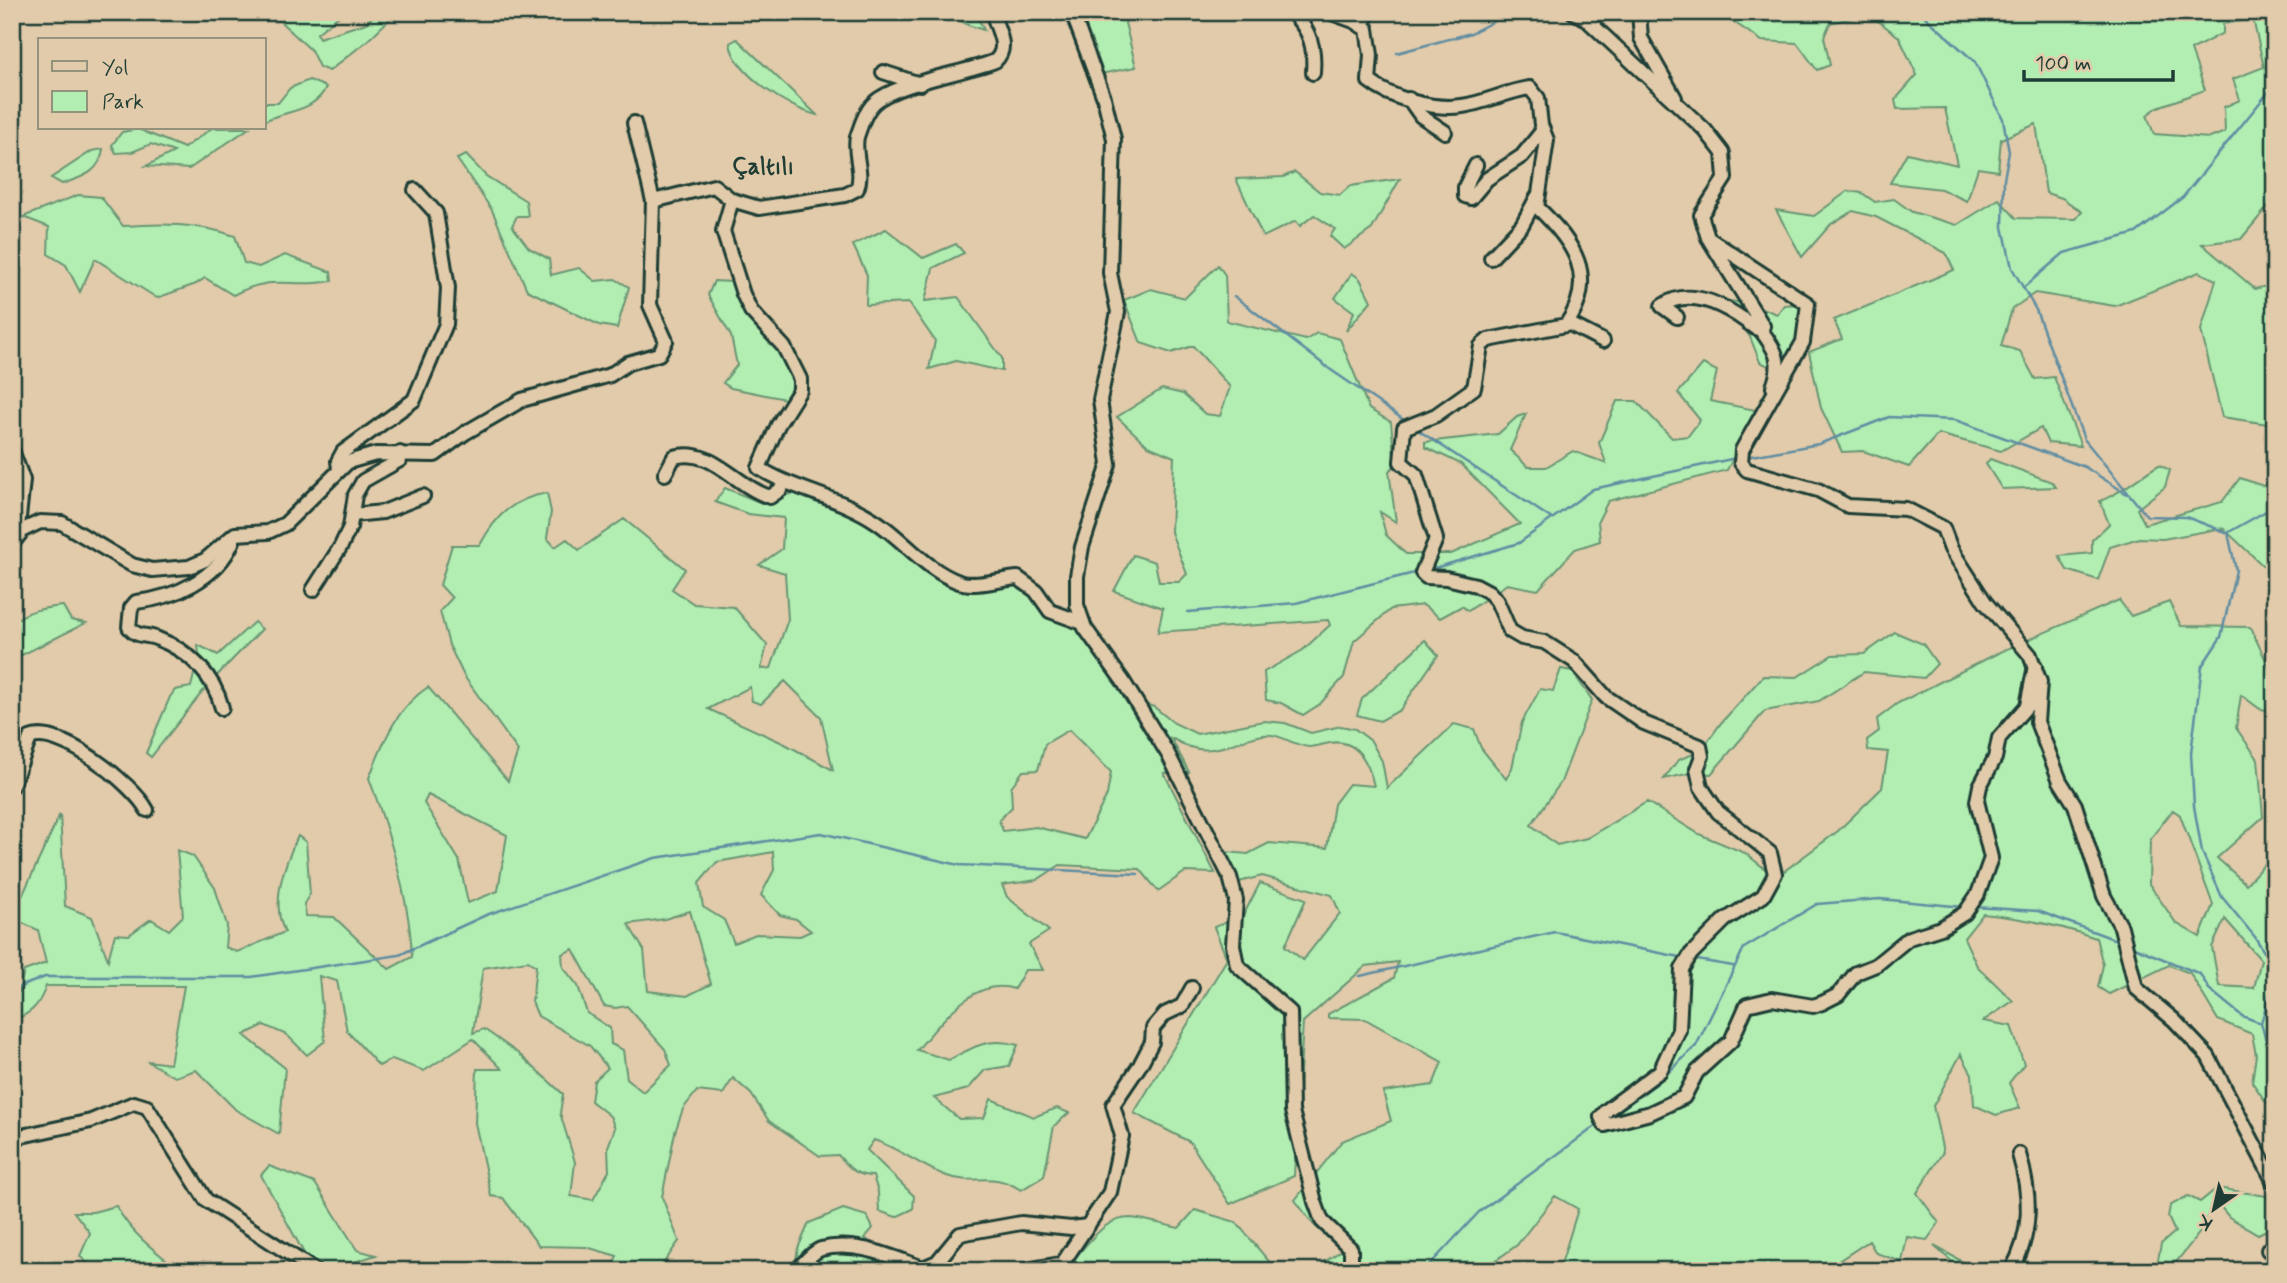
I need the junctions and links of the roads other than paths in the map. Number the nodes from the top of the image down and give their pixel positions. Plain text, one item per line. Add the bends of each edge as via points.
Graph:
1 (993, 12) edge
2 (1072, 12) edge
3 (1291, 12) edge
4 (1329, 12) edge
5 (1369, 12) edge
6 (1573, 12) edge
7 (1639, 12) edge
8 (1361, 26) junction
9 (883, 72) dead end
10 (1313, 74) dead end
11 (920, 85) junction
12 (1409, 99) junction
13 (1681, 108) junction
14 (635, 123) dead end
15 (1544, 130) junction
16 (1445, 132) dead end
17 (1476, 165) dead end
18 (415, 190) dead end
19 (1537, 196) junction
20 (733, 200) junction
21 (653, 201) junction
22 (1708, 238) junction
23 (1491, 258) dead end
24 (1677, 317) dead end
25 (1567, 323) junction
26 (1760, 329) junction
27 (1603, 341) dead end
28 (533, 386) dead end
29 (1774, 397) junction
30 (522, 400) junction
31 (12, 450) edge
32 (400, 453) junction
33 (339, 469) junction
34 (666, 474) dead end
35 (785, 482) junction
36 (12, 489) edge
37 (423, 496) dead end
38 (22, 503) junction
39 (352, 515) junction
40 (235, 534) junction
41 (15, 540) edge
42 (313, 590) dead end
43 (1083, 623) junction
44 (2035, 666) junction
45 (222, 708) dead end
46 (12, 786) edge
47 (147, 810) dead end
48 (1192, 988) dead end
49 (12, 1138) edge
50 (2019, 1154) dead end
51 (2275, 1184) edge
52 (1088, 1226) junction
53 (316, 1271) edge
54 (796, 1271) edge
55 (1020, 1271) edge
56 (1351, 1271) edge
57 (2011, 1271) edge

1 - 11 street via 1003,41 1000,57
2 - 43 street via 1114,139 1111,273 1118,312 1100,400 1109,464 1077,576 1077,605
3 - 10 street via 1310,36 1315,52
4 - 8 street
5 - 8 street
6 - 13 street
7 - 13 street via 1641,37
8 - 12 street via 1370,39 1369,81
9 - 11 street
11 - 20 street via 893,92 874,103 863,118 856,140 862,179 857,189 845,195 759,208
12 - 15 street via 1462,106 1530,88 1538,98
12 - 16 street via 1421,116
13 - 22 street via 1723,153 1725,178 1701,215
14 - 21 street
15 - 17 street via 1522,156 1487,179 1471,198 1465,196 1465,187
15 - 19 street via 1546,165
18 - 33 street via 436,213 448,288 446,324 414,400 342,452
19 - 23 street via 1522,225
19 - 25 street via 1537,207 1571,242 1580,261 1578,297
20 - 21 street via 713,186
20 - 35 street via 723,231 743,294 751,311 784,347 800,379 800,390 759,468
21 - 30 street via 650,305 666,341 663,349 610,375
22 - 26 street via 1759,317
22 - 29 street via 1808,304 1803,342
24 - 26 street via 1662,306 1671,300 1703,300
25 - 27 street
25 - 44 street via 1488,340 1482,346 1474,388 1436,415 1404,428 1402,462 1416,475 1436,540 1422,573 1489,592 1510,631 1544,642 1574,661 1606,697 1644,723 1700,746 1697,769 1701,787 1718,812 1770,853 1775,874 1763,896 1725,920 1691,954 1682,969 1679,1030 1660,1071 1607,1110 1601,1117 1605,1125 1650,1113 1684,1097 1697,1072 1731,1041 1747,1004 1772,999 1813,1006 1822,1003 1838,995 1856,973 1876,965 1909,938 1941,928 1965,913 1978,894 1991,858 1977,802 1980,786 1995,758 1999,738 2027,706
26 - 29 street via 1777,351 1780,367 1772,389
28 - 30 street
29 - 44 street via 1742,450 1741,463 1747,470 1818,490 1848,506 1906,509 1943,528 1985,602
30 - 32 street via 435,455
31 - 38 street via 23,480
32 - 33 street via 361,457
32 - 39 street via 400,460 363,481
33 - 40 street via 285,524 268,531
34 - 35 street via 674,457 685,454 713,462 770,497
35 - 43 street via 829,497 876,521 927,565 962,584 1018,578 1036,591 1050,611
36 - 38 street
37 - 39 street via 383,512
38 - 41 street
39 - 42 street via 341,546
40 - 41 street via 205,560 189,567 152,570 132,565 62,523 40,522
40 - 45 street via 219,565 192,585 158,600 136,602 129,627 181,650 204,670 217,688
43 - 56 street via 1168,754 1230,877 1236,900 1233,945 1237,965 1290,1012 1292,1111 1322,1221 1351,1249
44 - 51 street via 2040,682 2037,722 2060,781 2075,805 2104,896 2121,927 2136,988 2208,1056
46 - 47 street via 30,738 52,737 116,774
48 - 52 street via 1182,1006 1165,1014 1153,1028 1152,1042 1113,1105 1122,1136 1110,1192
49 - 53 street via 91,1121 134,1103 147,1107 206,1200
50 - 57 street via 2030,1212 2020,1255
52 - 54 street via 1021,1223 960,1234 937,1262 923,1268 879,1252 850,1247 819,1249
52 - 55 street via 1062,1264

